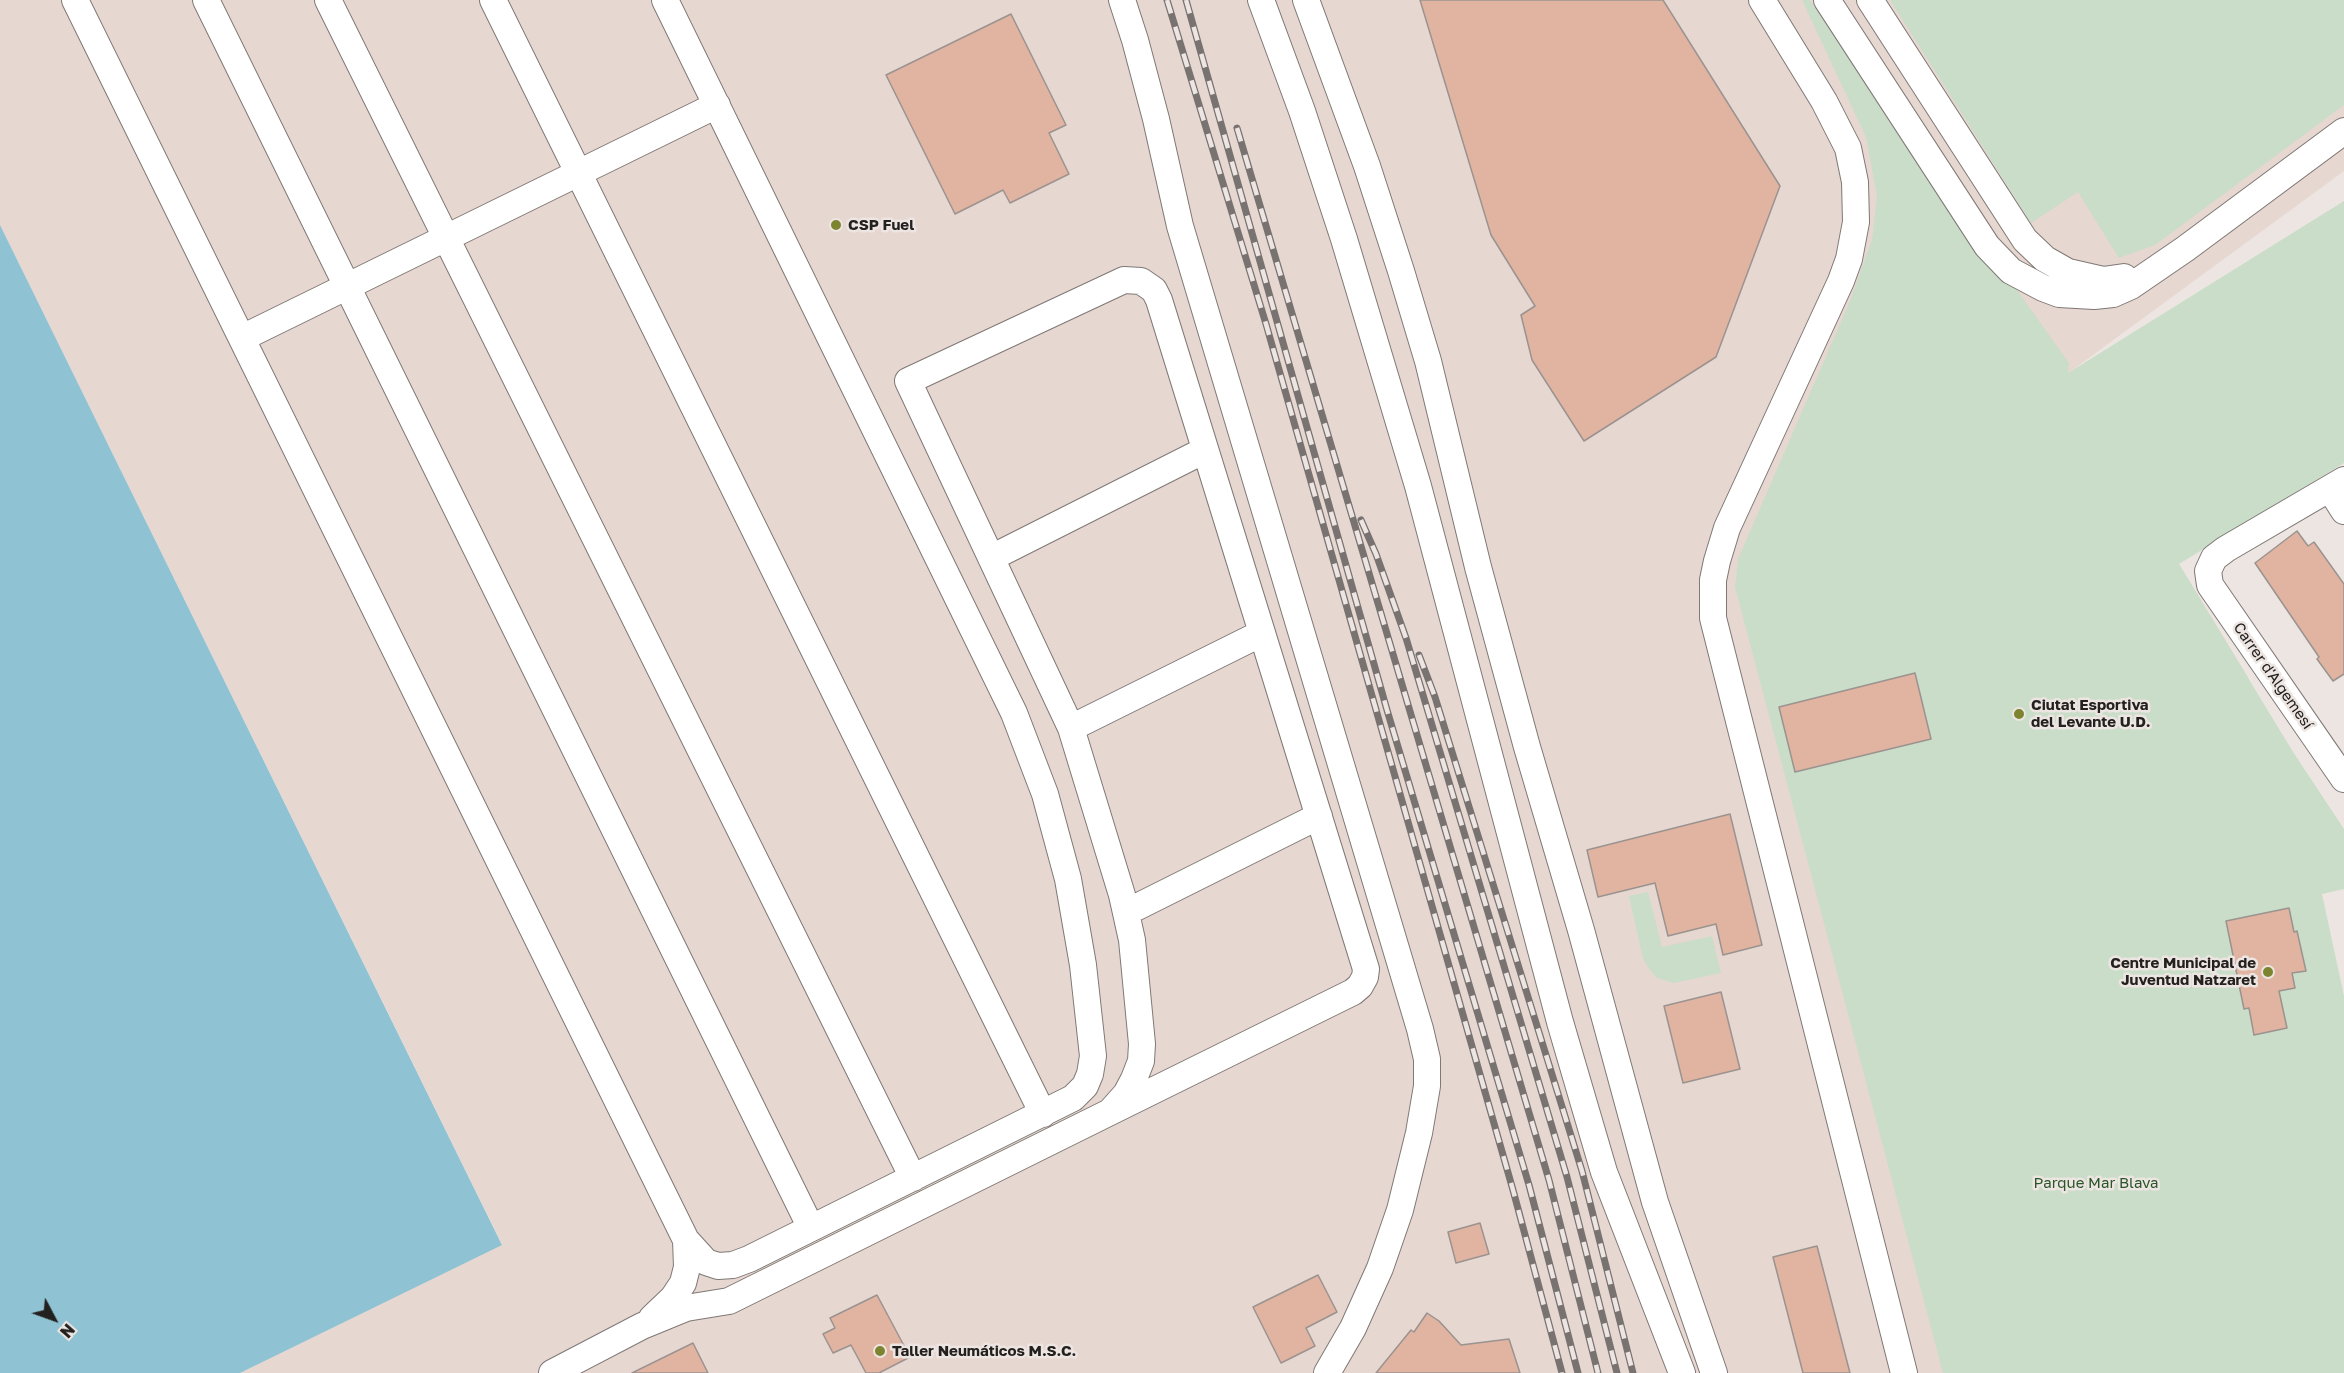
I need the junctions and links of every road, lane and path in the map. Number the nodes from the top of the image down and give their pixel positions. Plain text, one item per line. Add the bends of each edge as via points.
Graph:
1 (75, 0) edge
2 (206, 0) edge
3 (328, 0) edge
4 (492, 0) edge
5 (665, 0) edge
6 (1122, 0) edge
7 (1261, 0) edge
8 (1306, 0) edge
9 (1762, 0) edge
10 (1827, 0) edge
11 (1870, 0) edge
12 (717, 105) junction
13 (2344, 131) edge
14 (578, 174) junction
15 (445, 239) junction
16 (2185, 249) junction
17 (348, 287) junction
18 (242, 338) junction
19 (1205, 450) junction
20 (2337, 484) edge
21 (2344, 511) edge
22 (991, 558) junction
23 (1262, 633) junction
24 (1071, 728) junction
25 (2344, 778) edge
26 (1319, 816) junction
27 (1126, 910) junction
28 (1110, 1112) junction
29 (1043, 1114) junction
30 (913, 1178) junction
31 (811, 1228) junction
32 (686, 1240) junction
33 (1686, 1295) junction
34 (642, 1326) junction
35 (552, 1373) edge
36 (1327, 1373) edge
37 (1682, 1373) edge
38 (1714, 1373) edge
39 (1724, 1373) edge
40 (1904, 1373) edge

1 - 18 street
2 - 17 street
3 - 15 street
4 - 14 street
5 - 12 street
6 - 36 street via 1150,96 1183,237 1426,1059 1427,1086 1419,1133 1400,1210 1380,1268
7 - 37 street via 1341,228 1418,486 1557,1011 1604,1172
8 - 33 street via 1367,166 1428,361 1524,736 1655,1202
9 - 40 street via 1848,148 1855,182 1856,222 1841,281 1727,528 1713,580 1713,618
10 - 16 street via 1987,246 2011,271 2060,294 2113,294
11 - 16 street via 2018,230 2045,259 2079,276 2103,280 2130,276
12 - 14 street
12 - 29 street via 996,674 1045,794 1077,922 1093,1056 1085,1086 1073,1098
13 - 16 street
14 - 15 street
14 - 29 street
15 - 17 street
15 - 30 street
17 - 18 street
17 - 31 street
18 - 32 street
19 - 22 street
19 - 22 street via 1159,300 1154,290 1141,281 1124,280 908,381
19 - 23 street
20 - 21 street
20 - 25 street, Carrer d'Algemesí via 2226,549 2214,558 2208,571 2210,585
22 - 24 street
23 - 24 street
23 - 26 street
24 - 27 street
26 - 27 street via 1137,908
26 - 28 street via 1366,969 1360,986
27 - 28 street via 1135,960 1141,1061 1126,1094
28 - 34 street via 729,1301 686,1308
29 - 30 street
30 - 31 street
31 - 32 street via 733,1265 706,1262
32 - 34 street via 683,1283 673,1298
33 - 38 street
33 - 39 street
34 - 35 street

